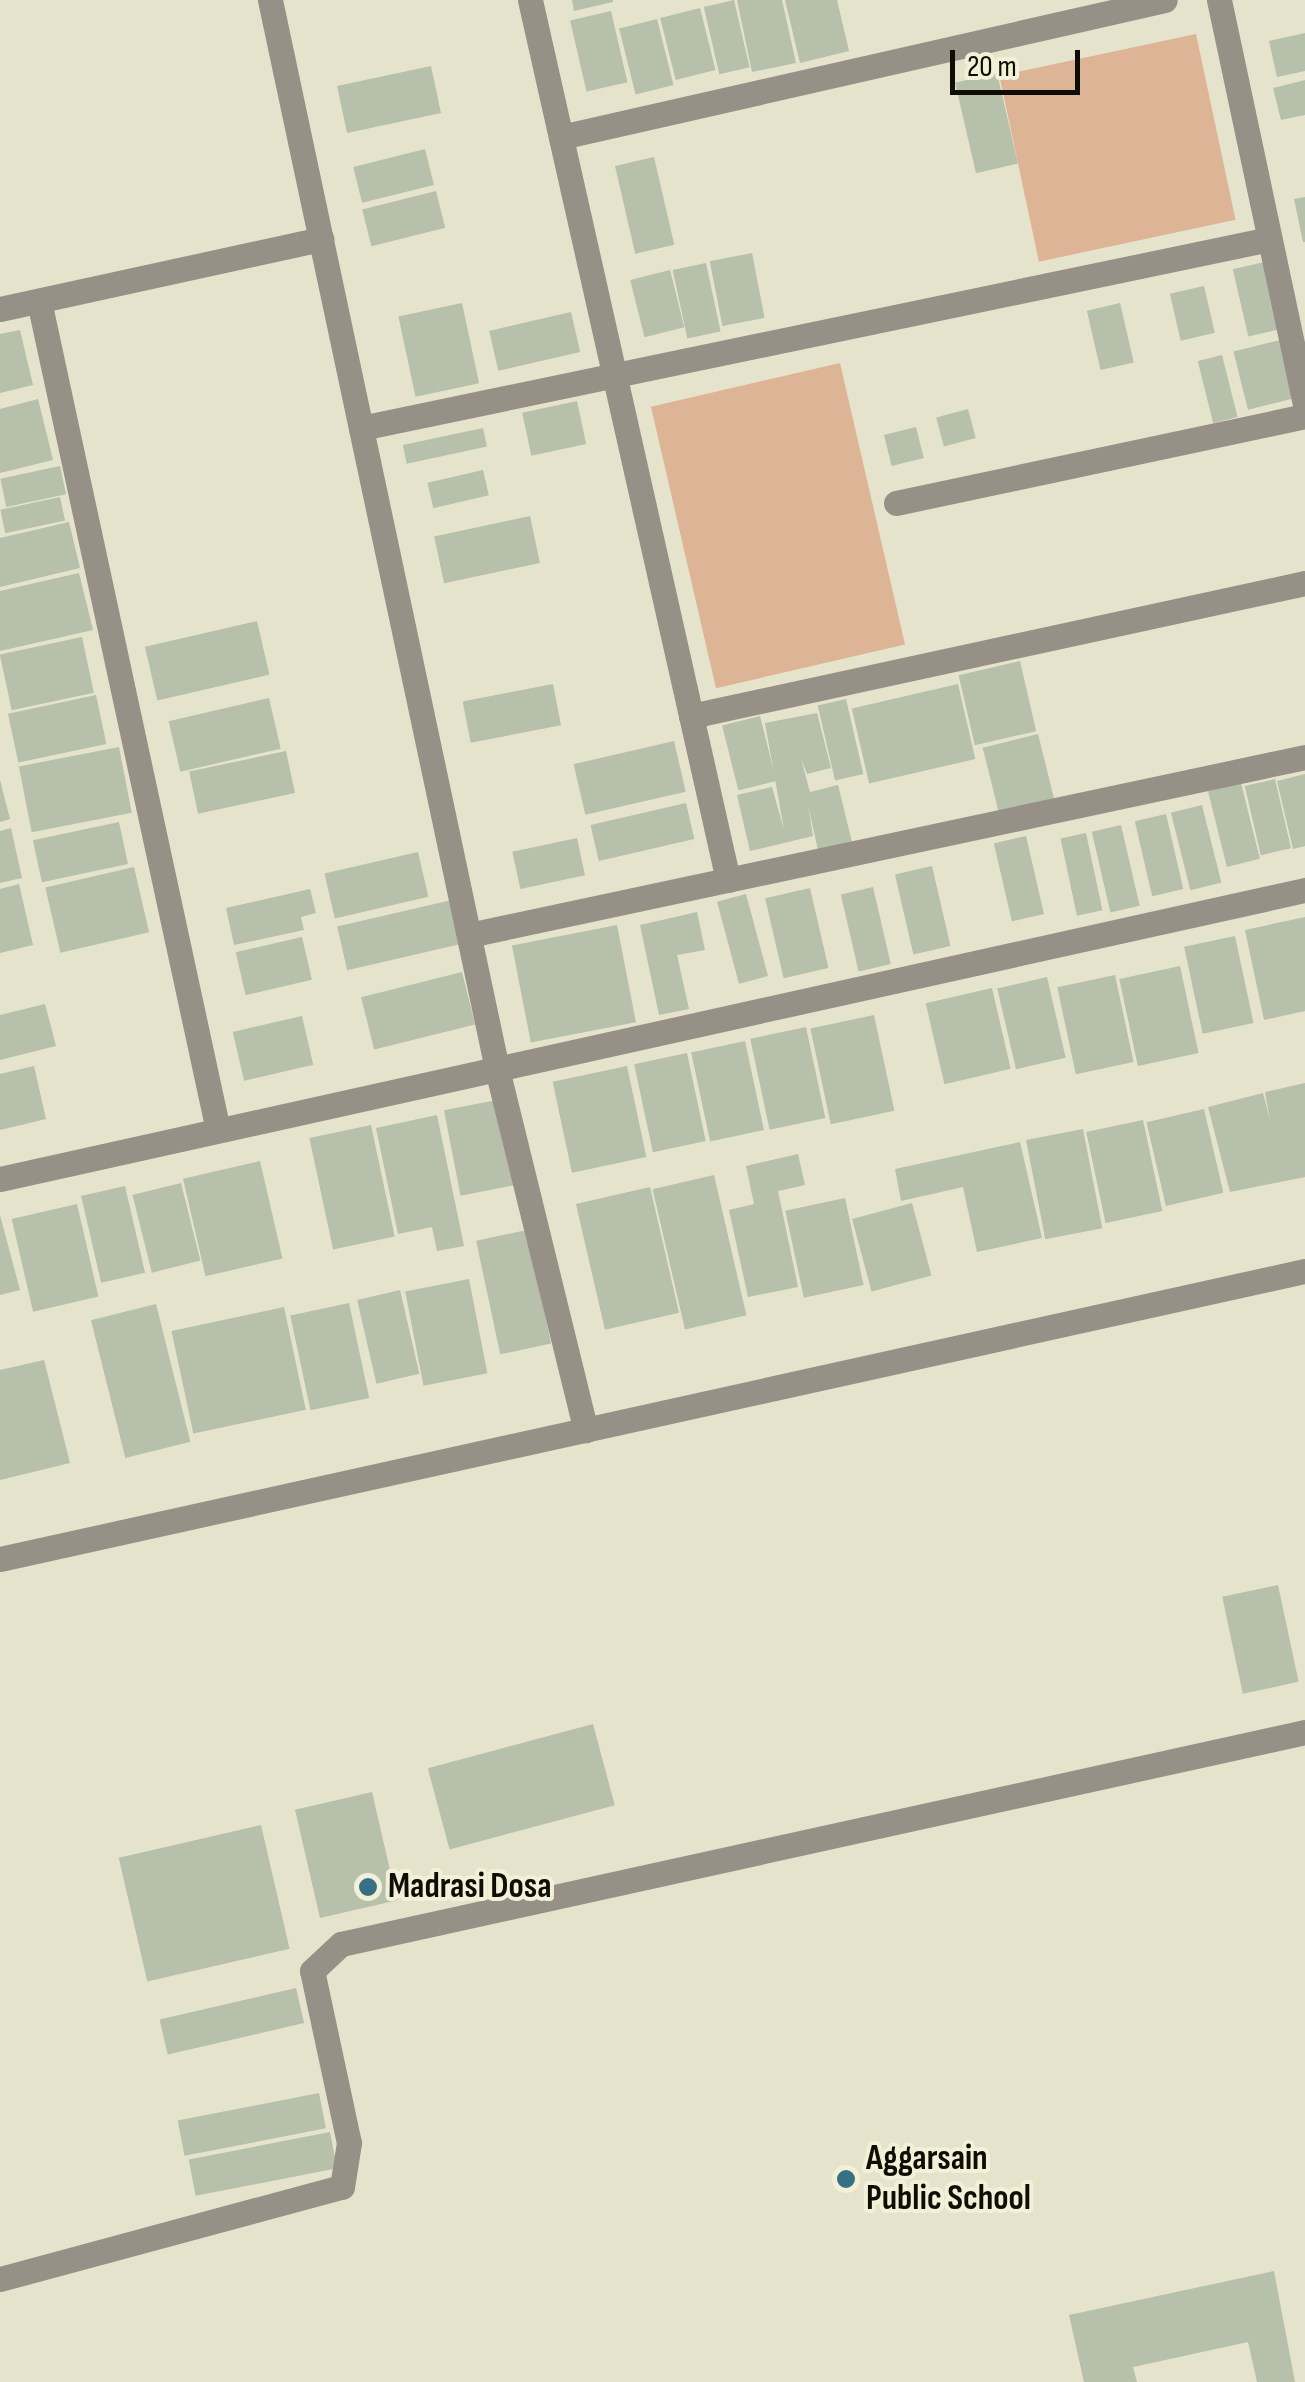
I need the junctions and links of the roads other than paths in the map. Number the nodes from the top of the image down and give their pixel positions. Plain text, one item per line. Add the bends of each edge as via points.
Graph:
1 (270, 0) edge
2 (530, 0) edge
3 (1165, 0) edge
4 (1219, 0) edge
5 (560, 137) junction
6 (1270, 239) junction
7 (321, 240) junction
8 (38, 301) junction
9 (0, 310) edge
10 (614, 376) junction
11 (1305, 404) edge
12 (1305, 416) edge
13 (362, 428) junction
14 (896, 504) dead end
15 (1305, 582) edge
16 (691, 716) junction
17 (1305, 757) edge
18 (728, 880) junction
19 (1305, 890) edge
20 (469, 936) junction
21 (497, 1069) junction
22 (218, 1130) junction
23 (0, 1179) edge
24 (1305, 1271) edge
25 (586, 1430) junction
26 (0, 1559) edge
27 (1305, 1732) edge
28 (0, 2280) edge

1 - 7 street
2 - 5 street
3 - 5 street
4 - 6 street
5 - 10 street
6 - 10 street
6 - 11 street
7 - 8 street
7 - 13 street
8 - 9 street
8 - 22 street
10 - 13 street
10 - 16 street
12 - 14 street
13 - 20 street
15 - 16 street
16 - 18 street
17 - 18 street
18 - 20 street
19 - 21 street
20 - 21 street
21 - 22 street
21 - 25 street
22 - 23 street
24 - 25 street
25 - 26 street
27 - 28 street via 341,1944 312,1971 349,2143 342,2187

